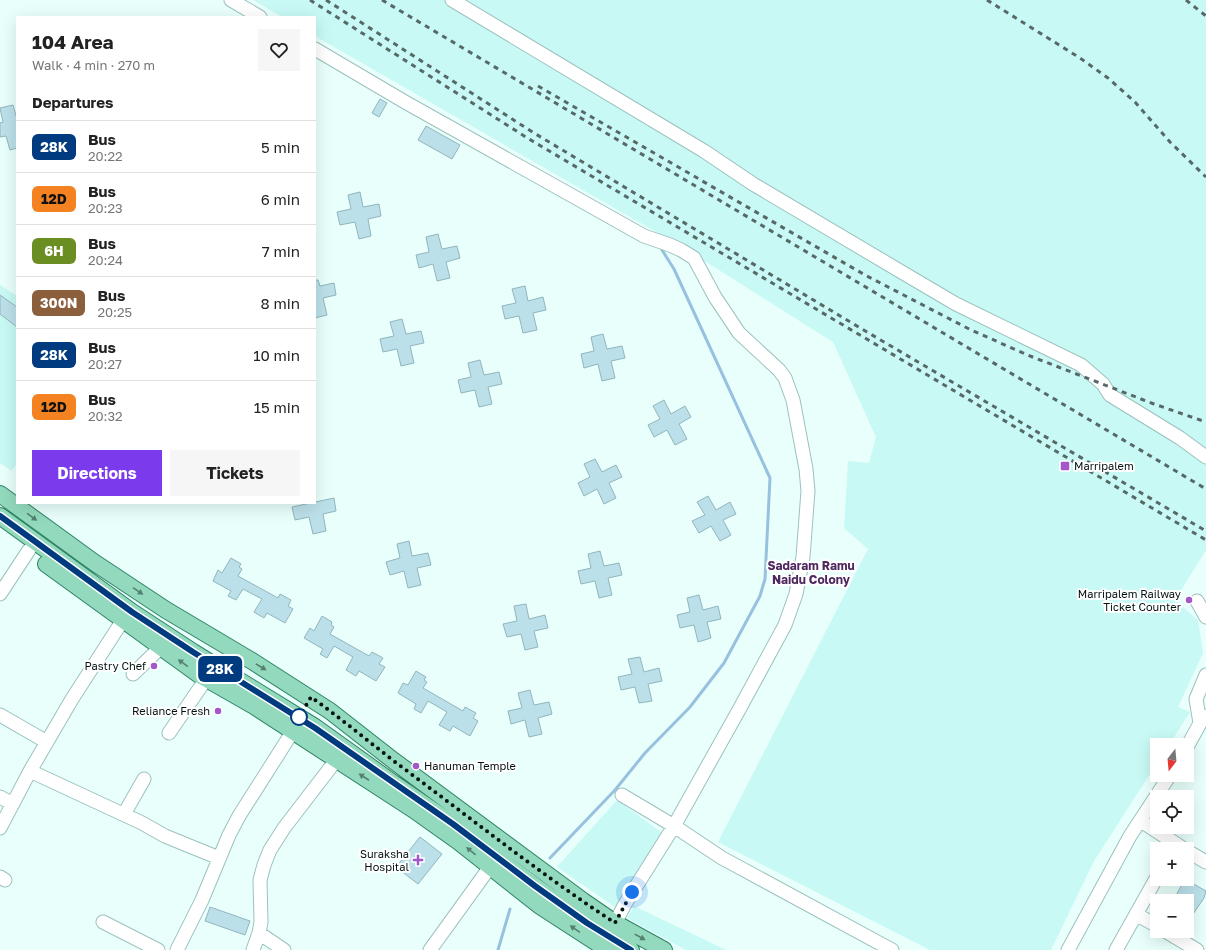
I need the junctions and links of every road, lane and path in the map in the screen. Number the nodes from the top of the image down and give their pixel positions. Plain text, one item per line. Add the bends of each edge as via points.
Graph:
1 (231, 0) edge
2 (452, 0) edge
3 (258, 16) edge
4 (316, 50) edge
5 (1206, 457) edge
6 (0, 494) edge
7 (0, 516) edge
8 (0, 529) edge
9 (29, 550) junction
10 (0, 594) edge
11 (1197, 601) dead end
12 (1206, 617) edge
13 (123, 620) junction
14 (161, 647) junction
15 (133, 674) dead end
16 (1206, 675) edge
17 (206, 679) junction
18 (0, 715) edge
19 (1203, 718) edge
20 (293, 731) junction
21 (169, 733) dead end
22 (1192, 738) edge
23 (47, 742) junction
24 (337, 759) junction
25 (30, 771) junction
26 (144, 779) dead end
27 (1166, 782) edge
28 (622, 795) dead end
29 (0, 797) edge
30 (13, 804) junction
31 (124, 814) junction
32 (1141, 821) junction
33 (674, 826) junction
34 (0, 828) edge
35 (1171, 842) edge
36 (1194, 855) edge
37 (219, 858) junction
38 (1206, 862) edge
39 (490, 867) junction
40 (1152, 886) edge
41 (1136, 914) junction
42 (103, 922) dead end
43 (1150, 922) edge
44 (615, 923) junction
45 (259, 934) junction
46 (1177, 938) edge
47 (158, 950) edge
48 (177, 950) edge
49 (253, 950) edge
50 (284, 950) edge
51 (430, 950) edge
52 (608, 950) edge
53 (631, 950) edge
54 (664, 950) edge
55 (892, 950) edge
56 (1068, 950) edge
57 (1116, 950) edge
58 (1197, 950) edge

1 - 3 street
2 - 5 street via 704,151 753,184 956,304 1082,364 1103,384 1110,395
4 - 33 street via 644,236 681,250 694,258 715,297 739,333 785,378 793,400 808,491 803,557 796,594 785,625
6 -> 44 main road via 95,563 166,610 330,711 545,875
7 - 53 main road via 132,612 315,728 453,824 587,923
8 - 9 main road
9 - 10 street
9 - 13 main road
11 - 12 street
13 - 14 main road
13 - 23 street
14 - 15 street
17 -> 14 main road
16 - 19 street via 1196,700
17 - 20 main road
17 - 21 street
18 - 23 street
19 - 22 street
20 - 24 main road
20 - 37 street via 239,816
23 - 25 street
39 -> 24 main road via 414,810
24 - 45 street via 270,850 260,880 262,922
25 - 30 street
25 - 31 street
26 - 31 street
27 - 32 street
28 - 33 street
29 - 30 street
30 - 34 street
31 - 37 street via 165,836
32 - 35 street
32 - 56 street via 1130,836
33 - 44 street
33 - 55 street via 722,858
36 - 38 street
37 - 48 street
39 - 51 street
52 -> 39 main road via 540,906
40 - 41 street
41 - 43 street
41 - 57 street
42 - 47 street
44 -> 54 main road
45 - 49 street
45 - 50 street
46 - 58 street

